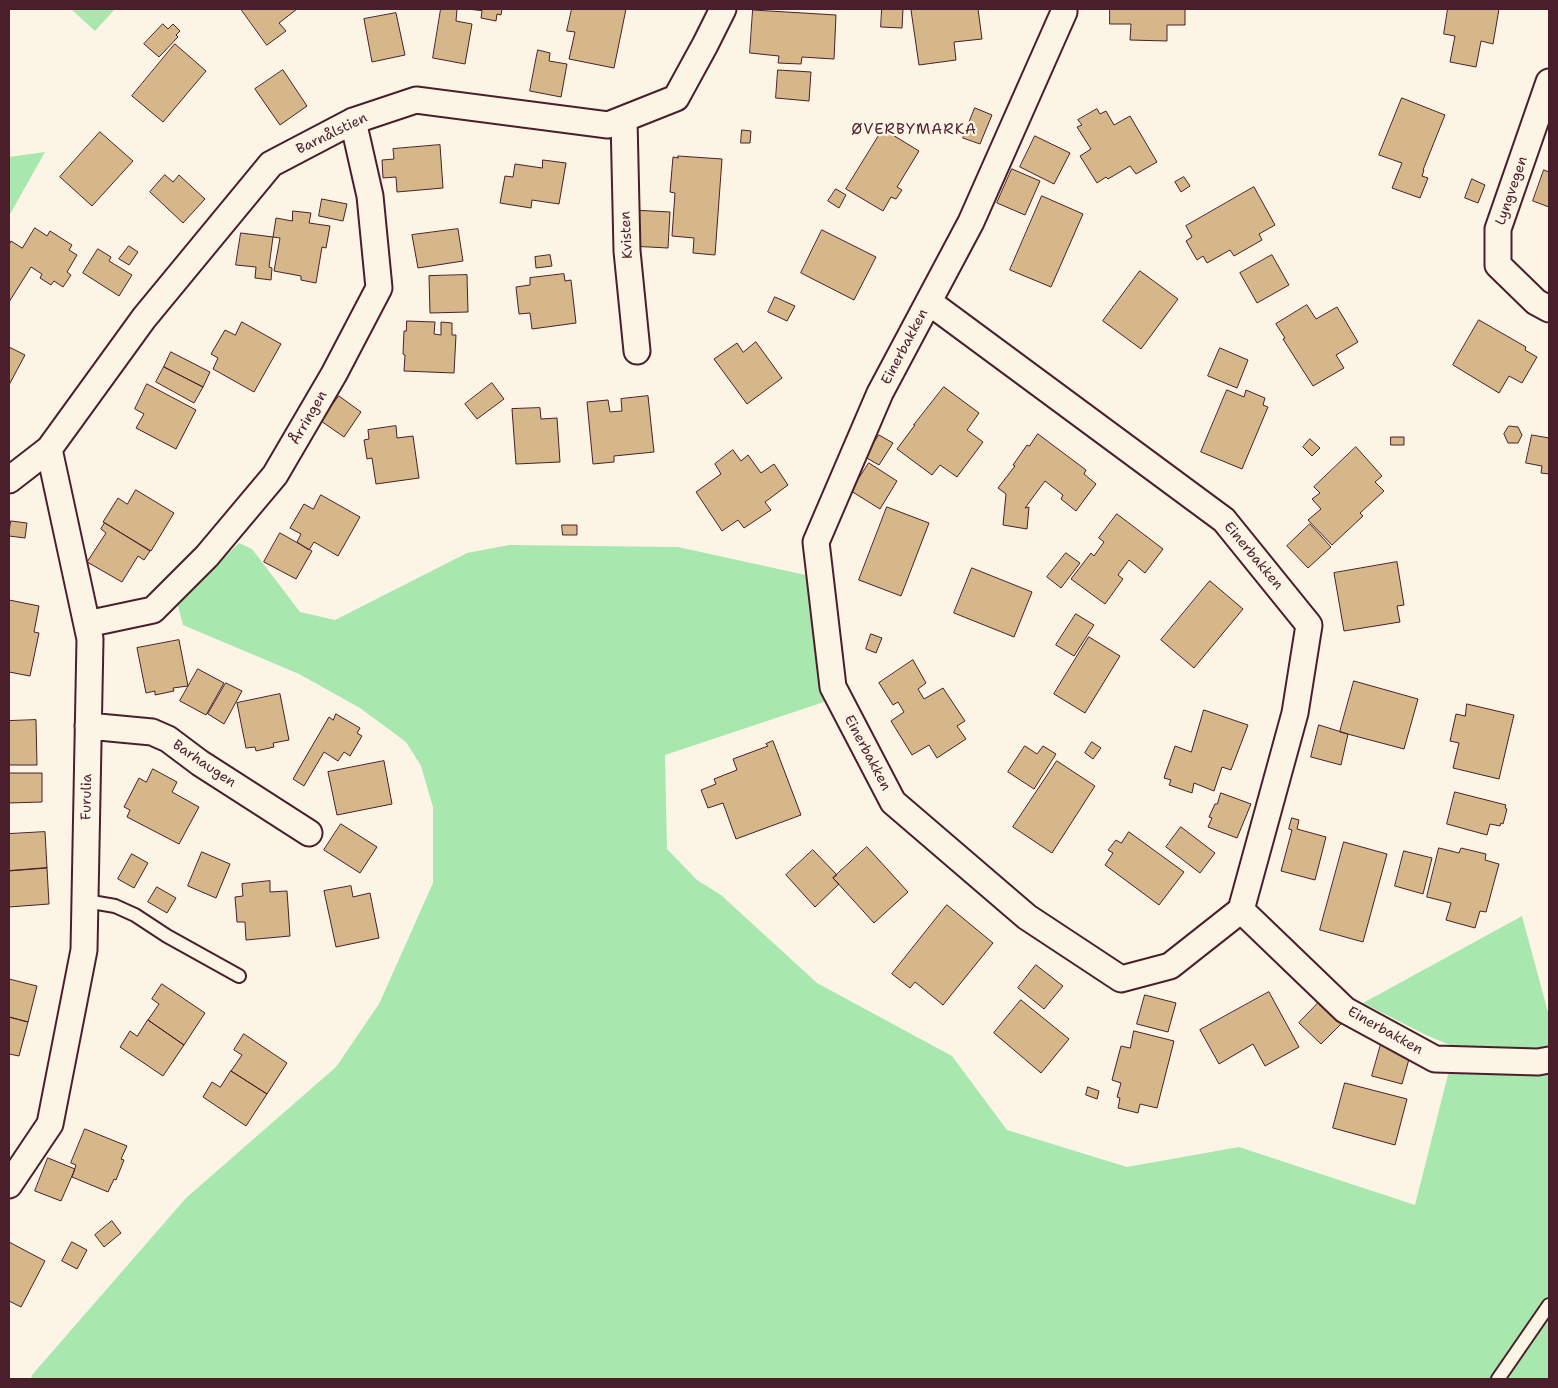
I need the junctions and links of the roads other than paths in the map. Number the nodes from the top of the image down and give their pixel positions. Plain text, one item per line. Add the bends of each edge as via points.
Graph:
1 (723, 9) edge
2 (1064, 9) edge
3 (1549, 82) edge
4 (624, 119) junction
5 (353, 121) junction
6 (929, 302) junction
7 (1549, 309) edge
8 (637, 351) dead end
9 (49, 449) junction
10 (9, 480) edge
11 (87, 624) junction
12 (88, 726) junction
13 (309, 833) dead end
14 (86, 901) junction
15 (1241, 910) junction
16 (239, 976) dead end
17 (1543, 1061) edge
18 (9, 1185) edge
19 (1549, 1305) edge
20 (1498, 1379) edge

1 - 4 street, Barnålstien via 676,98
2 - 6 street, Einerbakken via 971,222
3 - 7 street, Lyngvegen via 1498,229 1498,265 1536,302
4 - 5 street, Barnålstien via 608,125 416,100
4 - 8 street, Kvisten via 627,251
5 - 9 street, Barnålstien via 272,164 144,318
5 - 11 street, Årringen via 370,196 379,288 334,374 275,475 207,556 153,610
6 - 15 street, Einerbakken via 1224,520 1309,625 1295,714
6 - 15 street, Einerbakken via 880,393 816,542 833,688 893,802 1027,917 1121,979 1170,966
9 - 10 street
9 - 11 street, Furulia
11 - 12 street, Furulia via 90,638
12 - 13 street, Barhaugen via 152,732 168,739
12 - 14 street, Furulia
14 - 16 lane via 115,906 135,915
14 - 18 street, Furulia via 84,950 50,1124
15 - 17 street, Einerbakken via 1345,1010 1435,1059
19 - 20 lane

